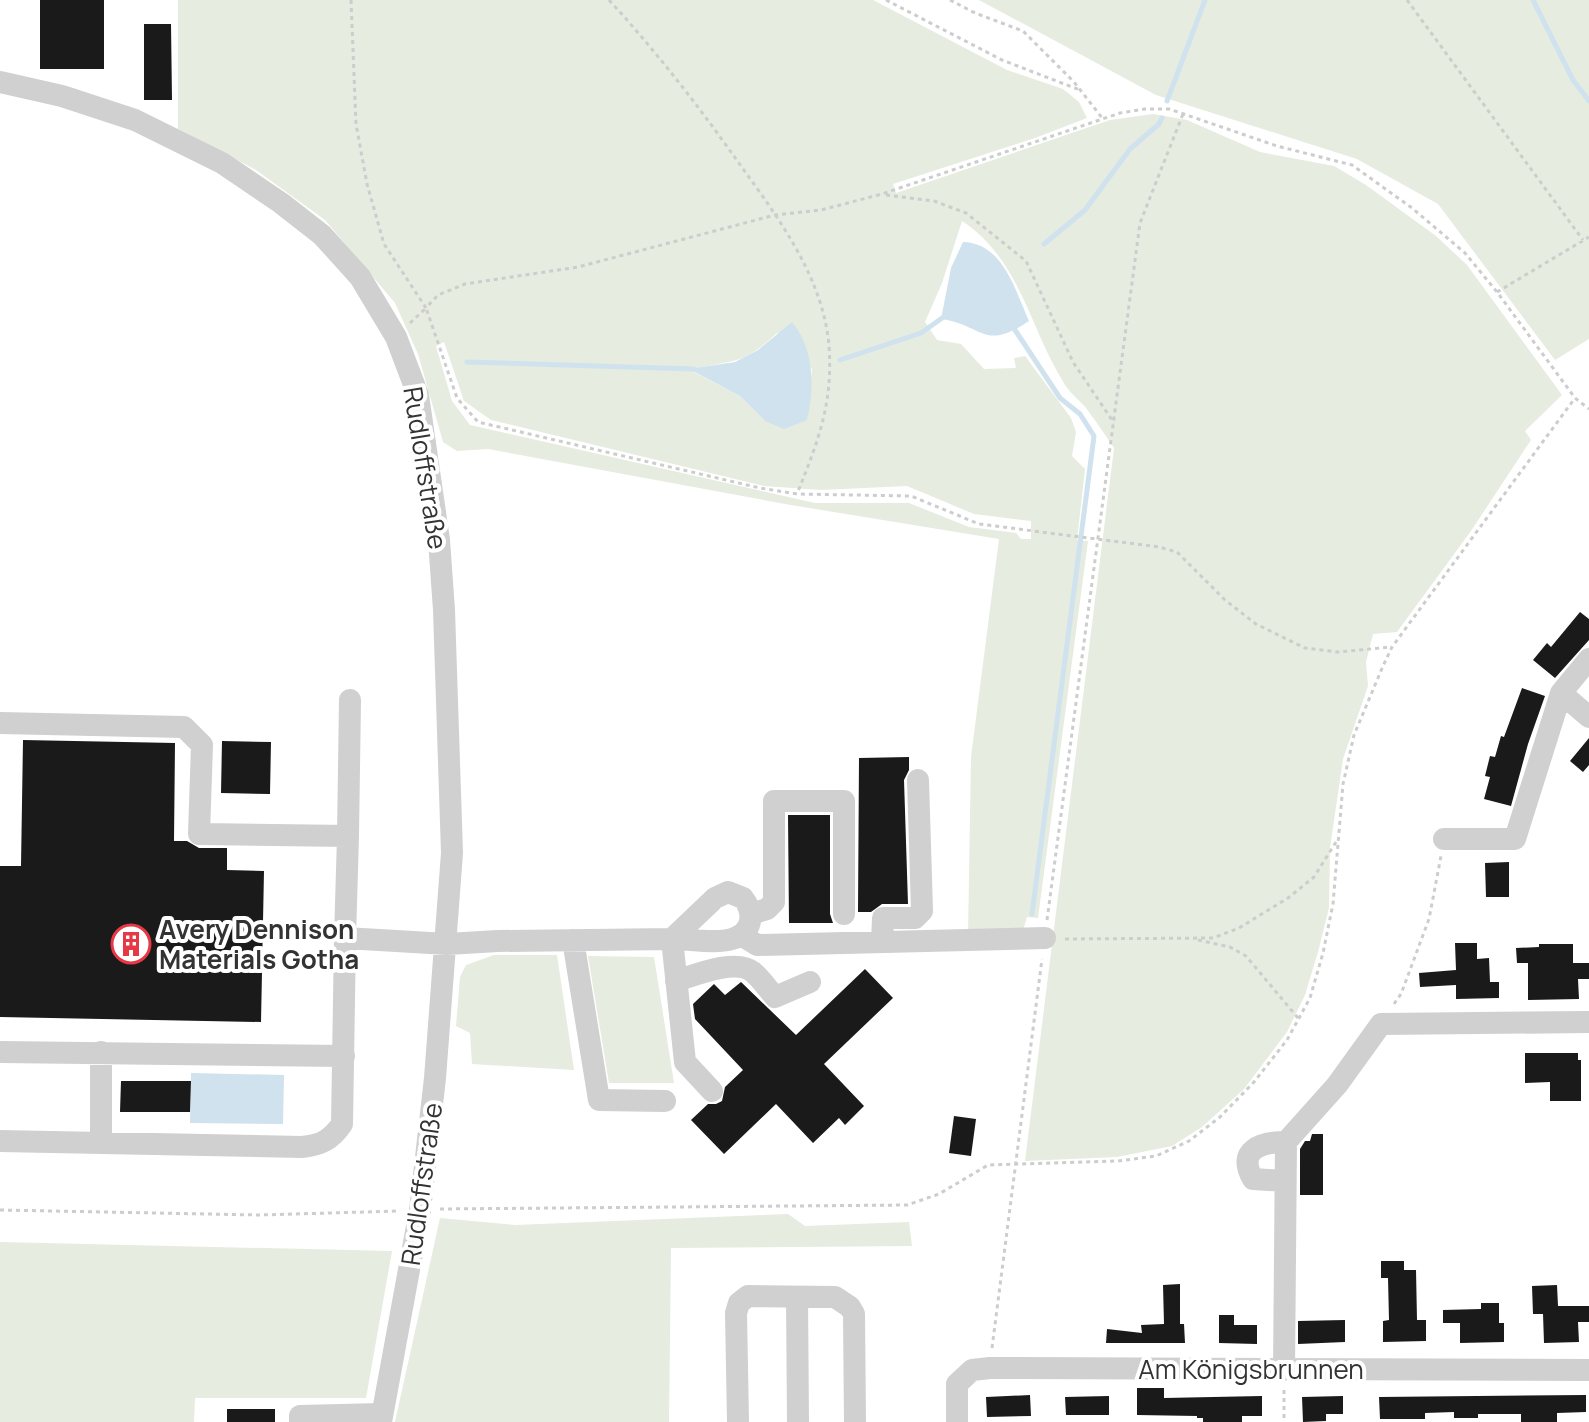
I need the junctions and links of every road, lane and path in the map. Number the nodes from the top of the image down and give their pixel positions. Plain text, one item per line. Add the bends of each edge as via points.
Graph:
1 (351, 0) edge
2 (609, 0) edge
3 (886, 0) edge
4 (950, 0) edge
5 (1407, 0) edge
6 (0, 82) edge
7 (1080, 90) junction
8 (1183, 113) junction
9 (1103, 119) junction
10 (882, 194) junction
11 (775, 215) junction
12 (1589, 237) edge
13 (1583, 240) junction
14 (1497, 292) junction
15 (426, 308) junction
16 (396, 337) junction
17 (1575, 398) junction
18 (1589, 409) edge
19 (1114, 423) junction
20 (797, 494) junction
21 (1100, 539) junction
22 (1392, 647) junction
23 (1589, 659) edge
24 (1561, 693) junction
25 (350, 700) dead end
26 (1589, 717) edge
27 (0, 723) edge
28 (918, 780) dead end
29 (348, 836) junction
30 (1444, 839) joint
31 (1338, 840) junction
32 (751, 914) junction
33 (844, 914) dead end
34 (741, 935) junction
35 (345, 938) junction
36 (1045, 938) junction
37 (672, 939) junction
38 (1195, 939) junction
39 (573, 940) junction
40 (882, 942) junction
41 (447, 944) junction
42 (676, 981) junction
43 (810, 982) dead end
44 (1298, 1018) junction
45 (1589, 1022) edge
46 (1381, 1024) junction
47 (0, 1052) edge
48 (101, 1052) junction
49 (344, 1056) junction
50 (712, 1091) dead end
51 (665, 1101) dead end
52 (0, 1141) edge
53 (1286, 1142) junction
54 (101, 1143) junction
55 (1014, 1166) junction
56 (1285, 1181) junction
57 (0, 1210) edge
58 (413, 1210) junction
59 (797, 1297) junction
60 (990, 1368) junction
61 (1284, 1370) junction
62 (1589, 1370) edge
63 (382, 1418) edge
64 (300, 1422) edge
65 (738, 1422) edge
66 (798, 1422) edge
67 (855, 1422) edge
68 (957, 1422) edge
69 (1284, 1422) edge

1 - 15 path via 356,124 367,184 384,244
2 - 11 path via 694,101
3 - 7 path via 1002,60
4 - 7 path via 1023,31
5 - 13 path
6 - 16 street, Rudloffstraße via 135,120 234,170 341,255
7 - 9 path
8 - 9 path via 1145,109
8 - 14 path via 1352,165 1465,253
8 - 19 path via 1140,223
9 - 10 path
10 - 11 path
10 - 19 path via 934,201 966,213 1026,261 1073,362
11 - 15 path via 578,267 465,284 438,295
11 - 20 path via 817,296 828,343 826,417
12 - 13 path
13 - 14 path
14 - 17 path
15 - 16 path
15 - 20 path via 457,398 478,422
16 - 41 street, Rudloffstraße via 418,395 439,540 452,853
17 - 18 path
17 - 22 path
19 - 21 path
20 - 21 path via 911,496 979,524
21 - 22 path via 1177,552 1256,624 1305,648 1338,652
21 - 36 path
22 - 31 path via 1354,735
23 - 24 street
24 - 26 street
24 - 30 street via 1515,839
25 - 29 street
27 - 29 street via 184,727 202,745 199,834
28 - 40 street via 922,911 915,918 883,918
29 - 35 street
30 - 46 path via 1429,919 1401,994
31 - 38 path via 1314,877 1277,906 1239,928
31 - 44 path via 1323,953 1310,998
32 - 33 street via 774,902 774,801 844,801
32 - 34 street
32 - 37 street via 743,898 721,894
34 - 37 street via 726,940
34 - 40 street via 757,945
35 - 41 street
35 - 49 street
36 - 38 path
36 - 40 street
36 - 55 path
37 - 39 street
37 - 42 street
38 - 44 path via 1246,956
39 - 41 street
39 - 51 street via 599,1100
41 - 58 street, Rudloffstraße
42 - 43 street via 743,966 775,997
42 - 50 street via 685,1062
44 - 55 path via 1254,1082 1189,1141 1156,1156
45 - 46 street
46 - 53 street
47 - 48 street
48 - 49 street
48 - 54 street
49 - 54 street via 342,1124 320,1145
52 - 54 street
53 - 56 street
53 - 56 street via 1253,1149 1247,1169 1253,1179
55 - 58 path via 988,1165 939,1194 907,1205
55 - 60 path
56 - 61 street
57 - 58 path via 259,1215
58 - 63 street, Rudloffstraße
59 - 65 street via 748,1296 739,1303
59 - 66 street
59 - 67 street via 835,1297 854,1314
60 - 61 street, Am Königsbrunnen
60 - 68 street, Am Königsbrunnen via 972,1370 957,1384
61 - 62 street, Am Königsbrunnen
61 - 69 path
63 - 64 street via 300,1416

